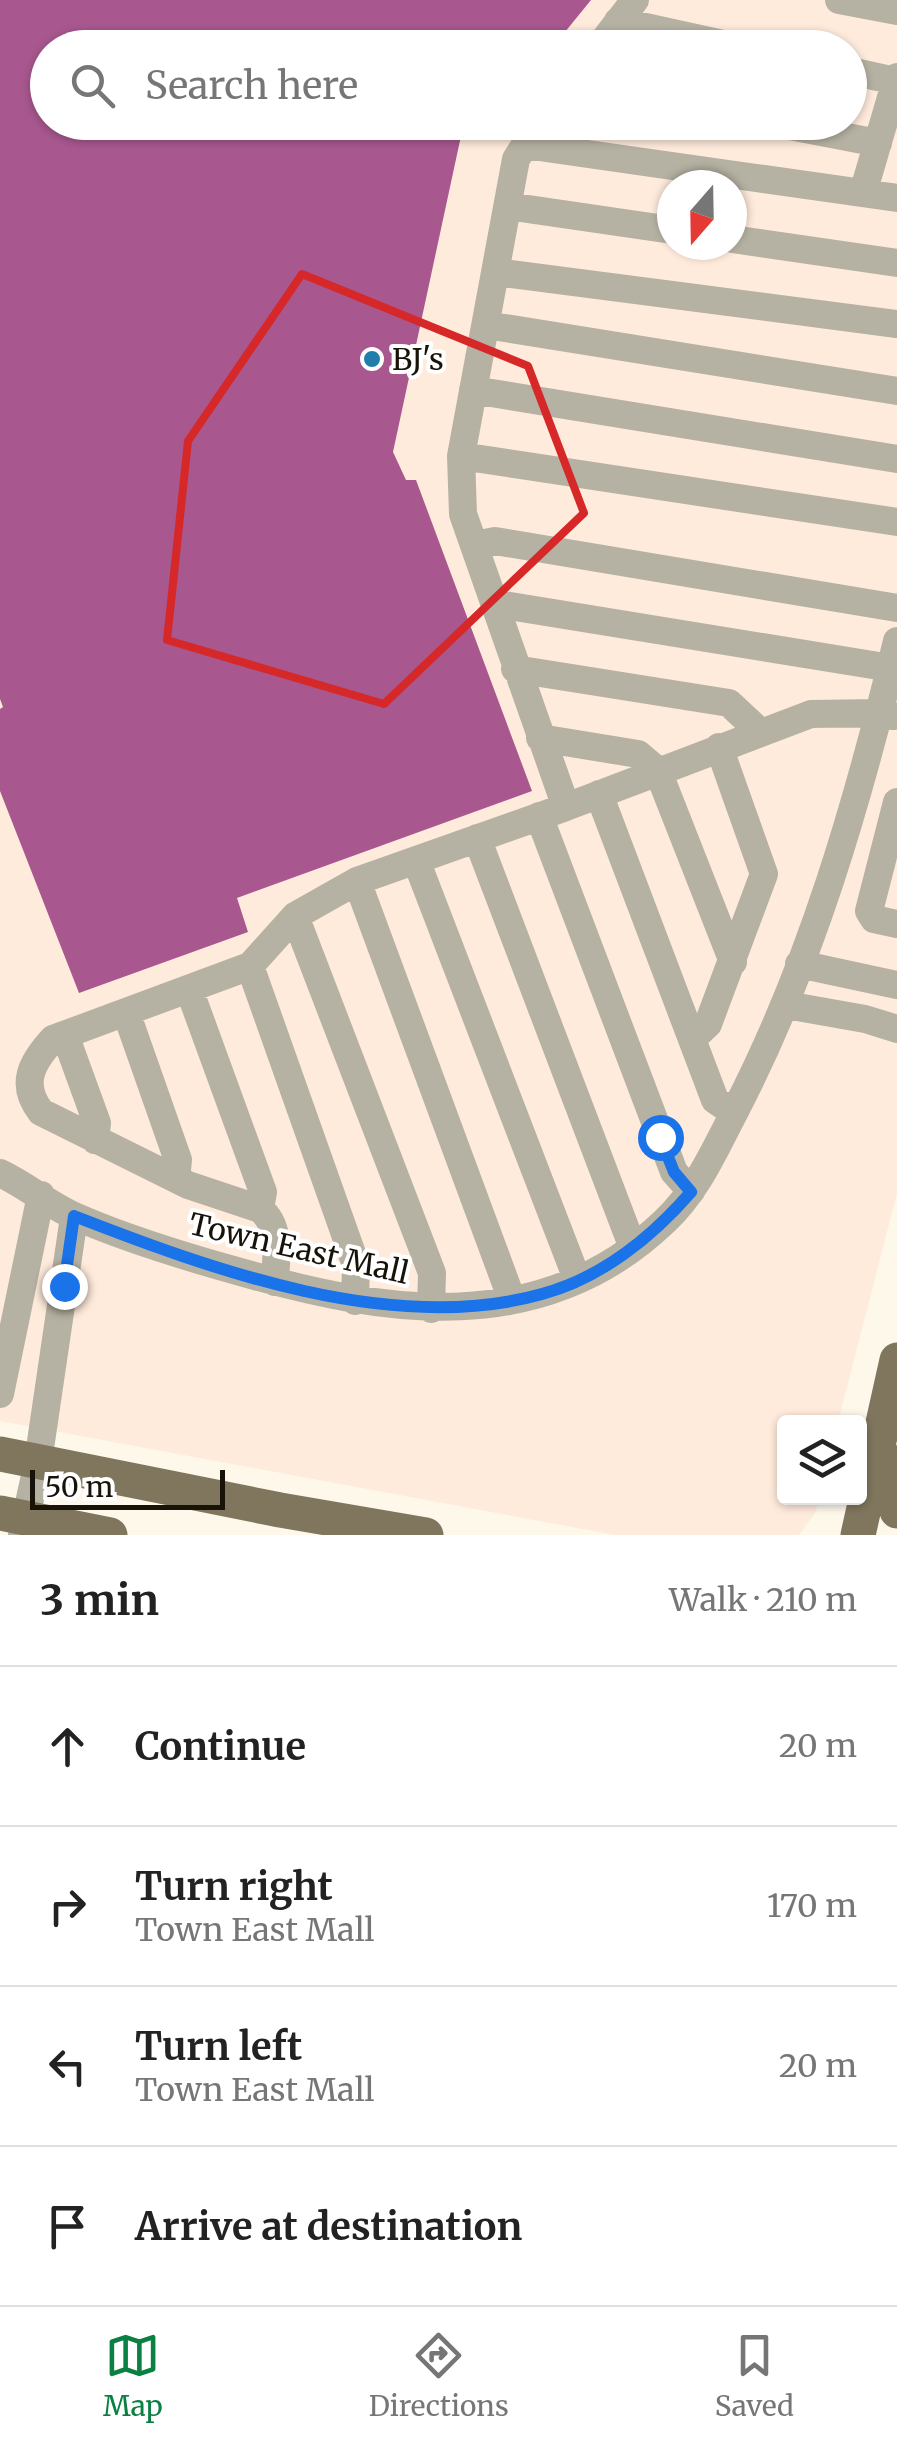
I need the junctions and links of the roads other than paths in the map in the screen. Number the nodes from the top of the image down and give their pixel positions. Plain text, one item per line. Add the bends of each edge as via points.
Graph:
1 (839, 0) edge
2 (626, 11) edge
3 (897, 11) edge
4 (685, 30) edge
5 (867, 73) edge
6 (896, 79) edge
7 (528, 140) edge
8 (566, 140) edge
9 (862, 140) edge
10 (878, 143) junction
11 (863, 193) junction
12 (897, 198) edge
13 (508, 206) junction
14 (657, 228) edge
15 (747, 241) edge
16 (897, 263) edge
17 (496, 272) junction
18 (897, 324) edge
19 (486, 325) junction
20 (473, 390) junction
21 (897, 391) edge
22 (461, 456) junction
23 (897, 459) edge
24 (897, 522) edge
25 (475, 545) junction
26 (497, 604) junction
27 (897, 608) edge
28 (894, 654) edge
29 (515, 669) junction
30 (888, 714) edge
31 (760, 732) junction
32 (540, 738) junction
33 (719, 747) junction
34 (658, 771) junction
35 (599, 794) junction
36 (897, 802) edge
37 (566, 807) junction
38 (539, 816) junction
39 (478, 838) junction
40 (416, 860) junction
41 (356, 881) junction
42 (296, 916) junction
43 (897, 924) edge
44 (732, 962) junction
45 (799, 964) junction
46 (250, 966) junction
47 (897, 985) edge
48 (189, 988) junction
49 (786, 1005) junction
50 (126, 1012) junction
51 (897, 1030) edge
52 (65, 1035) junction
53 (692, 1039) junction
54 (734, 1113) junction
55 (95, 1140) junction
56 (0, 1173) edge
57 (176, 1179) junction
58 (691, 1192) junction
59 (41, 1195) junction
60 (260, 1209) junction
61 (74, 1216) junction
62 (633, 1248) junction
63 (577, 1279) junction
64 (275, 1282) junction
65 (512, 1300) junction
66 (356, 1301) junction
67 (431, 1308) junction
68 (897, 1360) edge
69 (0, 1394) edge
70 (879, 1447) junction
71 (0, 1454) edge
72 (38, 1462) junction
73 (897, 1511) edge
74 (16, 1522) edge
75 (110, 1535) edge
76 (426, 1535) edge
77 (858, 1535) edge

1 - 3 street
2 - 4 street
5 - 6 street
6 - 10 street
7 - 13 street via 516,159
8 - 11 street
9 - 10 street
10 - 11 street
11 - 12 street
13 - 14 street
13 - 17 street
15 - 16 street
17 - 18 street
17 - 19 street
19 - 20 street
19 - 21 street
20 - 22 street
20 - 23 street
22 - 24 street
22 - 25 street via 463,514
25 - 26 street
25 - 27 street via 495,542
26 - 28 street
26 - 29 street
28 - 30 street, Town East Mall
29 - 31 street via 729,703
29 - 32 street
30 - 31 street via 811,714
30 - 45 street, Town East Mall
31 - 33 street
32 - 34 street via 638,754
32 - 37 street
33 - 34 street
33 - 44 street via 764,874
34 - 35 street
34 - 44 street
35 - 37 street
35 - 53 street
36 - 43 street via 869,911 874,919
37 - 38 street
38 - 39 street
38 - 58 street via 674,1172
39 - 40 street
39 - 62 street
40 - 41 street
40 - 63 street
41 - 42 street
41 - 65 street
42 - 46 street
42 - 67 street via 432,1272
44 - 53 street via 708,1024
45 - 47 street
45 - 49 street, Town East Mall
46 - 48 street
46 - 66 street via 356,1265
48 - 50 street
48 - 60 street via 262,1192
49 - 51 street
49 - 54 street, Town East Mall
50 - 52 street
50 - 57 street via 178,1160
52 - 55 street via 98,1123
52 - 55 street via 37,1056 30,1099 40,1112
53 - 54 street via 715,1100
54 - 58 street, Town East Mall
55 - 57 street
56 - 59 street, Town East Mall
57 - 60 street
58 - 62 street, Town East Mall
59 - 61 street, Town East Mall
59 - 69 street
60 - 64 street via 278,1239
61 - 64 street, Town East Mall
61 - 72 street
62 - 63 street, Town East Mall
63 - 65 street, Town East Mall
64 - 66 street, Town East Mall
65 - 67 street, Town East Mall
66 - 67 street, Town East Mall
68 - 70 main road
70 - 73 main road
70 - 77 main road
71 - 72 main road
72 - 74 street
72 - 76 main road
74 - 75 main road

